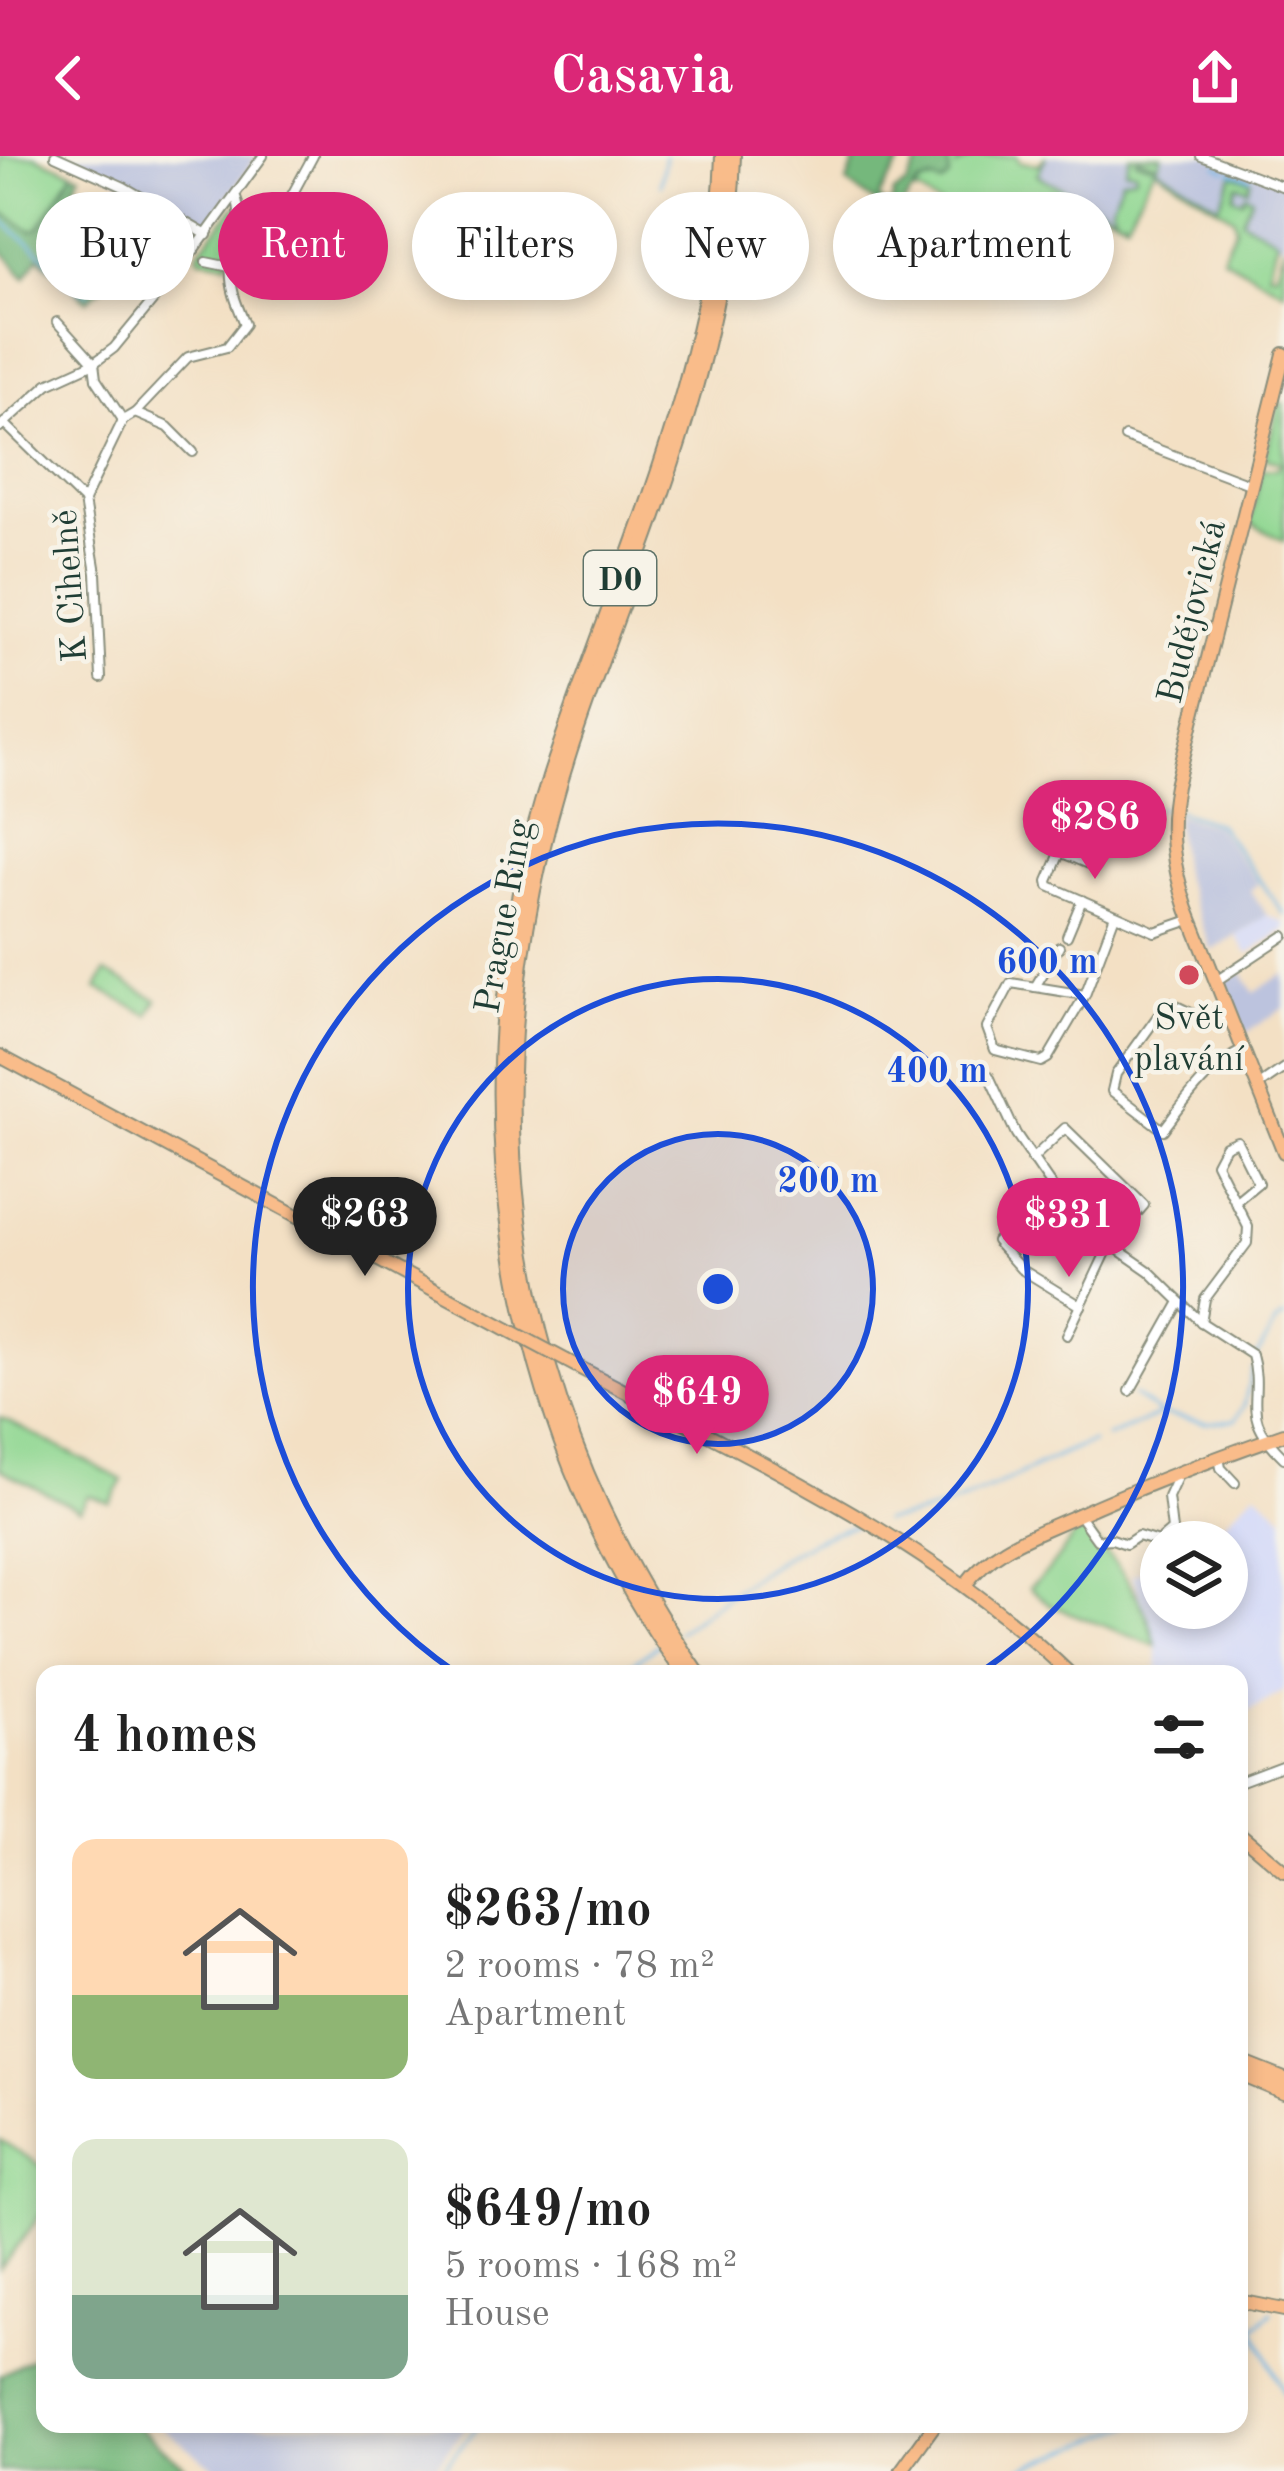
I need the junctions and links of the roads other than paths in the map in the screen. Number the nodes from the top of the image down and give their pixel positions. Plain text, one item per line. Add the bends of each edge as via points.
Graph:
1 (55, 156) edge
2 (263, 156) edge
3 (313, 156) edge
4 (723, 156) edge
5 (733, 156) edge
6 (1201, 156) edge
7 (1284, 187) edge
8 (239, 192) edge
9 (294, 192) edge
10 (218, 221) edge
11 (207, 235) junction
12 (206, 262) dead end
13 (218, 265) edge
14 (236, 300) edge
15 (57, 322) dead end
16 (1284, 354) edge
17 (94, 363) junction
18 (136, 413) junction
19 (123, 420) junction
20 (2, 425) edge
21 (1125, 436) dead end
22 (193, 452) dead end
23 (1252, 485) junction
24 (84, 501) junction
25 (101, 677) dead end
26 (1084, 797) dead end
27 (1116, 817) dead end
28 (1060, 852) junction
29 (1082, 901) junction
30 (1115, 915) junction
31 (1191, 919) junction
32 (1067, 936) dead end
33 (1284, 936) edge
34 (1059, 947) dead end
35 (1216, 981) junction
36 (1035, 987) junction
37 (1085, 995) junction
38 (1230, 1015) junction
39 (1244, 1049) junction
40 (1003, 1054) junction
41 (0, 1056) edge
42 (1284, 1069) edge
43 (1258, 1087) junction
44 (1284, 1152) edge
45 (1032, 1159) junction
46 (1235, 1202) junction
47 (996, 1241) dead end
48 (1110, 1244) junction
49 (1180, 1302) junction
50 (1081, 1306) junction
51 (1201, 1322) junction
52 (1067, 1335) dead end
53 (1130, 1391) dead end
54 (1264, 1434) junction
55 (1284, 1434) edge
56 (1219, 1456) junction
57 (1284, 1458) edge
58 (1179, 1472) junction
59 (1235, 1483) dead end
60 (1078, 1515) junction
61 (981, 1564) junction
62 (965, 1585) junction
63 (988, 1602) junction
64 (658, 1625) junction
65 (680, 1658) junction
66 (682, 1665) edge
67 (688, 1665) edge
68 (1060, 1665) edge
69 (1284, 1765) edge
70 (1248, 1779) edge
71 (1248, 1841) edge
72 (1284, 1871) edge
73 (1248, 2069) edge
74 (1248, 2071) edge
75 (1284, 2078) edge
76 (1284, 2092) edge
77 (1248, 2303) edge
78 (1278, 2308) edge
79 (928, 2433) edge
80 (901, 2471) edge

1 - 11 street
2 - 8 street
3 - 9 street
4 - 64 highway, Prague Ring / D0 via 695,351 540,809 517,903 502,1028 504,1183 538,1366 590,1508
5 - 64 highway, Prague Ring / D0 via 705,353 548,814 512,1028 514,1182 540,1334 590,1481
6 - 7 street
10 - 11 street
11 - 17 street
12 - 13 street
14 - 18 street via 245,324 236,340 188,357
15 - 17 street
16 - 23 main road, Budějovická
17 - 19 street
17 - 20 street via 48,385
18 - 19 street
18 - 22 street via 168,427
19 - 24 street, K Cihelně
20 - 24 street
21 - 23 street
23 - 31 main road, Budějovická via 1171,810 1171,853
24 - 25 street, K Cihelně
26 - 28 street
27 - 28 street via 1095,866
28 - 29 street via 1049,886
29 - 30 street
29 - 32 street
30 - 31 street via 1158,933
30 - 37 street
31 - 35 main road, Budějovická
33 - 35 street
34 - 36 street
35 - 38 main road, Budějovická
36 - 37 street
36 - 40 street via 1011,983 989,1023
37 - 40 street via 1045,1061
38 - 39 main road, Budějovická
38 - 39 street via 1202,1021 1170,1003 1116,1074 1112,1091 1163,1130 1203,1079
39 - 43 main road, Budějovická
40 - 45 street via 990,1078
41 - 62 main road, bridge via 876,1527
42 - 43 street
43 - 44 main road, Budějovická
45 - 48 street via 1064,1204
45 - 48 street via 1065,1128 1144,1204
46 - 46 street via 1258,1183 1237,1142 1216,1163
46 - 51 street via 1247,1243 1205,1299
47 - 50 street
48 - 49 street
48 - 50 street
49 - 51 street
49 - 53 street
50 - 52 street
51 - 54 street via 1252,1355 1252,1398
54 - 55 main road
54 - 56 main road
54 - 57 street
56 - 58 main road
56 - 59 street
58 - 60 main road
58 - 60 street via 1168,1497 1172,1530 1158,1542 1097,1540
60 - 61 main road
61 - 62 main road
61 - 63 main road
62 - 63 main road
63 - 68 main road
64 - 65 highway, Prague Ring / D0
65 - 66 highway, Prague Ring / D0
65 - 67 highway, Prague Ring / D0
69 - 70 street
71 - 72 main road
73 - 75 highway
74 - 76 highway
77 - 78 main road
79 - 80 main road

